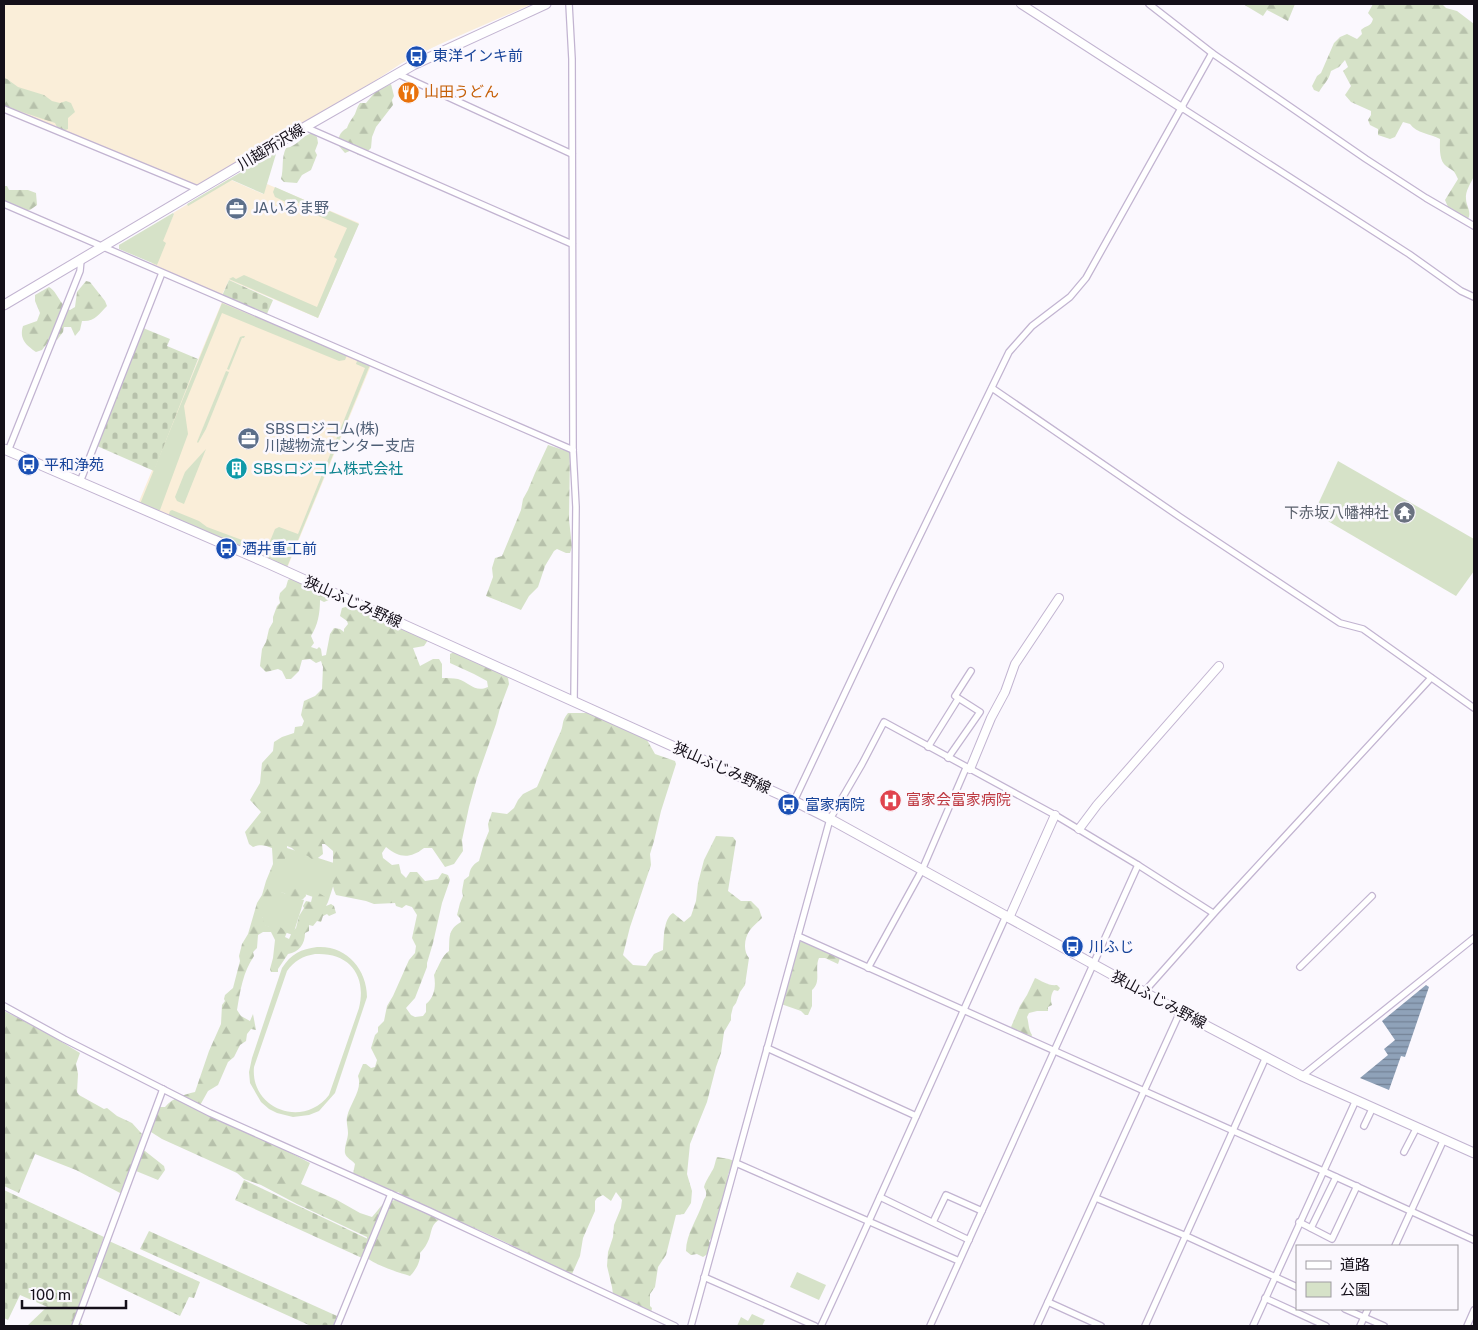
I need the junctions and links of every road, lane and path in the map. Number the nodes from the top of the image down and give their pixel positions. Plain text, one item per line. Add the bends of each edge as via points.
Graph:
1 (546, 4) edge
2 (569, 4) edge
3 (1022, 4) edge
4 (1149, 4) edge
5 (1212, 53) junction
6 (398, 74) junction
7 (1182, 108) junction
8 (4, 109) edge
9 (305, 127) junction
10 (572, 154) junction
11 (200, 190) junction
12 (4, 204) edge
13 (1474, 226) edge
14 (572, 244) junction
15 (103, 247) junction
16 (81, 260) junction
17 (162, 273) junction
18 (1474, 297) edge
19 (4, 305) edge
20 (992, 388) junction
21 (6, 450) edge
22 (573, 450) junction
23 (80, 482) junction
24 (1059, 598) dead end
25 (1219, 666) dead end
26 (971, 671) dead end
27 (1431, 678) junction
28 (958, 699) junction
29 (574, 701) junction
30 (1474, 708) edge
31 (980, 712) junction
32 (991, 718) junction
33 (928, 747) junction
34 (948, 758) junction
35 (968, 769) junction
36 (794, 801) junction
37 (1055, 815) junction
38 (830, 819) junction
39 (1079, 829) junction
40 (1138, 865) junction
41 (922, 870) junction
42 (1372, 896) dead end
43 (1213, 914) junction
44 (1008, 917) junction
45 (798, 936) junction
46 (1474, 938) edge
47 (1094, 965) junction
48 (1300, 967) dead end
49 (868, 968) junction
50 (1144, 992) junction
51 (4, 1006) edge
52 (964, 1010) junction
53 (1180, 1012) junction
54 (767, 1048) junction
55 (1054, 1051) junction
56 (1266, 1057) junction
57 (1302, 1076) junction
58 (163, 1089) junction
59 (1144, 1090) junction
60 (1356, 1100) junction
61 (1373, 1107) junction
62 (916, 1116) junction
63 (1364, 1126) dead end
64 (1417, 1127) junction
65 (1234, 1131) junction
66 (1444, 1139) junction
67 (1404, 1152) dead end
68 (1474, 1153) edge
69 (736, 1163) junction
70 (1323, 1171) junction
71 (1336, 1177) junction
72 (1357, 1186) junction
73 (391, 1194) junction
74 (880, 1197) junction
75 (1096, 1198) junction
76 (982, 1211) junction
77 (1411, 1211) junction
78 (870, 1222) junction
79 (934, 1222) junction
80 (1299, 1222) junction
81 (1312, 1228) junction
82 (1186, 1236) junction
83 (969, 1240) junction
84 (1474, 1240) edge
85 (1395, 1245) edge
86 (959, 1262) junction
87 (704, 1277) junction
88 (1274, 1277) junction
89 (1296, 1287) edge
90 (1265, 1298) junction
91 (1048, 1302) junction
92 (1347, 1310) edge
93 (1368, 1310) edge
94 (1474, 1310) edge
95 (1364, 1317) junction
96 (75, 1326) edge
97 (337, 1326) edge
98 (675, 1326) edge
99 (691, 1326) edge
100 (815, 1326) edge
101 (821, 1326) edge
102 (930, 1326) edge
103 (1037, 1326) edge
104 (1101, 1326) edge
105 (1145, 1326) edge
106 (1253, 1326) edge
107 (1326, 1326) edge
108 (1360, 1326) edge
109 (1384, 1326) edge
110 (1467, 1326) edge

1 - 6 main road, 川越所沢線
2 - 10 street
3 - 7 street
4 - 5 street
5 - 7 street
5 - 13 street via 1366,159
6 - 9 main road, 川越所沢線
6 - 10 street
7 - 18 street
7 - 20 street via 1086,278 1070,297 1020,338
8 - 11 street
9 - 11 main road, 川越所沢線
9 - 14 street
10 - 14 street
11 - 15 main road, 川越所沢線
12 - 15 street
14 - 22 street
15 - 16 main road, 川越所沢線
15 - 17 street
16 - 19 main road, 川越所沢線
16 - 21 street via 80,271
17 - 22 street
17 - 23 street
20 - 27 street via 1340,623 1362,628
20 - 36 street
21 - 23 main road, 狭山ふじみ野線
22 - 29 street via 576,507
23 - 29 main road, 狭山ふじみ野線
24 - 32 street via 1015,664
25 - 39 street via 1103,797
26 - 28 street via 955,696
27 - 30 street
27 - 43 street
28 - 31 street
28 - 33 street
29 - 36 main road, 狭山ふじみ野線
31 - 32 street
31 - 34 street
32 - 35 street
33 - 34 street
33 - 38 street via 884,722
34 - 35 street
35 - 37 street
35 - 41 street
36 - 38 main road, 狭山ふじみ野線
37 - 39 street
37 - 44 street
38 - 41 main road, 狭山ふじみ野線
38 - 45 street
39 - 40 street
40 - 43 street
40 - 47 street
41 - 44 main road, 狭山ふじみ野線
41 - 49 street
42 - 48 street
43 - 50 street
44 - 47 main road, 狭山ふじみ野線
44 - 52 street
45 - 49 street
45 - 54 street
46 - 57 street
47 - 50 main road, 狭山ふじみ野線
47 - 55 street
49 - 52 street
50 - 53 main road, 狭山ふじみ野線
51 - 58 street
52 - 55 street
52 - 62 street
53 - 56 main road, 狭山ふじみ野線
53 - 59 street
54 - 62 street
54 - 69 street
55 - 59 street
55 - 76 street
56 - 57 main road, 狭山ふじみ野線
56 - 65 street
57 - 60 main road, 狭山ふじみ野線
58 - 73 street
58 - 96 street
59 - 65 street
59 - 75 street
60 - 61 main road, 狭山ふじみ野線
60 - 70 street
61 - 63 street
61 - 64 main road, 狭山ふじみ野線
62 - 74 street
64 - 66 main road, 狭山ふじみ野線
64 - 67 street
65 - 70 street
65 - 82 street
66 - 68 main road, 狭山ふじみ野線
66 - 77 street
69 - 78 street
69 - 87 street
70 - 71 street
70 - 80 street
71 - 72 street
71 - 81 street
72 - 77 street
72 - 81 street via 1332,1239
73 - 97 street
73 - 98 street
74 - 78 street
74 - 79 street
75 - 82 street
75 - 91 street
76 - 79 street via 946,1195
76 - 83 street
77 - 84 street
77 - 85 street
78 - 86 street
78 - 101 street
79 - 83 street
80 - 81 street
80 - 88 street
82 - 88 street
82 - 105 street
83 - 86 street
86 - 102 street
87 - 99 street
87 - 100 street
88 - 89 street
88 - 90 street
90 - 106 street
90 - 107 street
91 - 103 street
91 - 104 street
92 - 95 street
93 - 95 street
94 - 110 street
95 - 108 street
95 - 109 street

